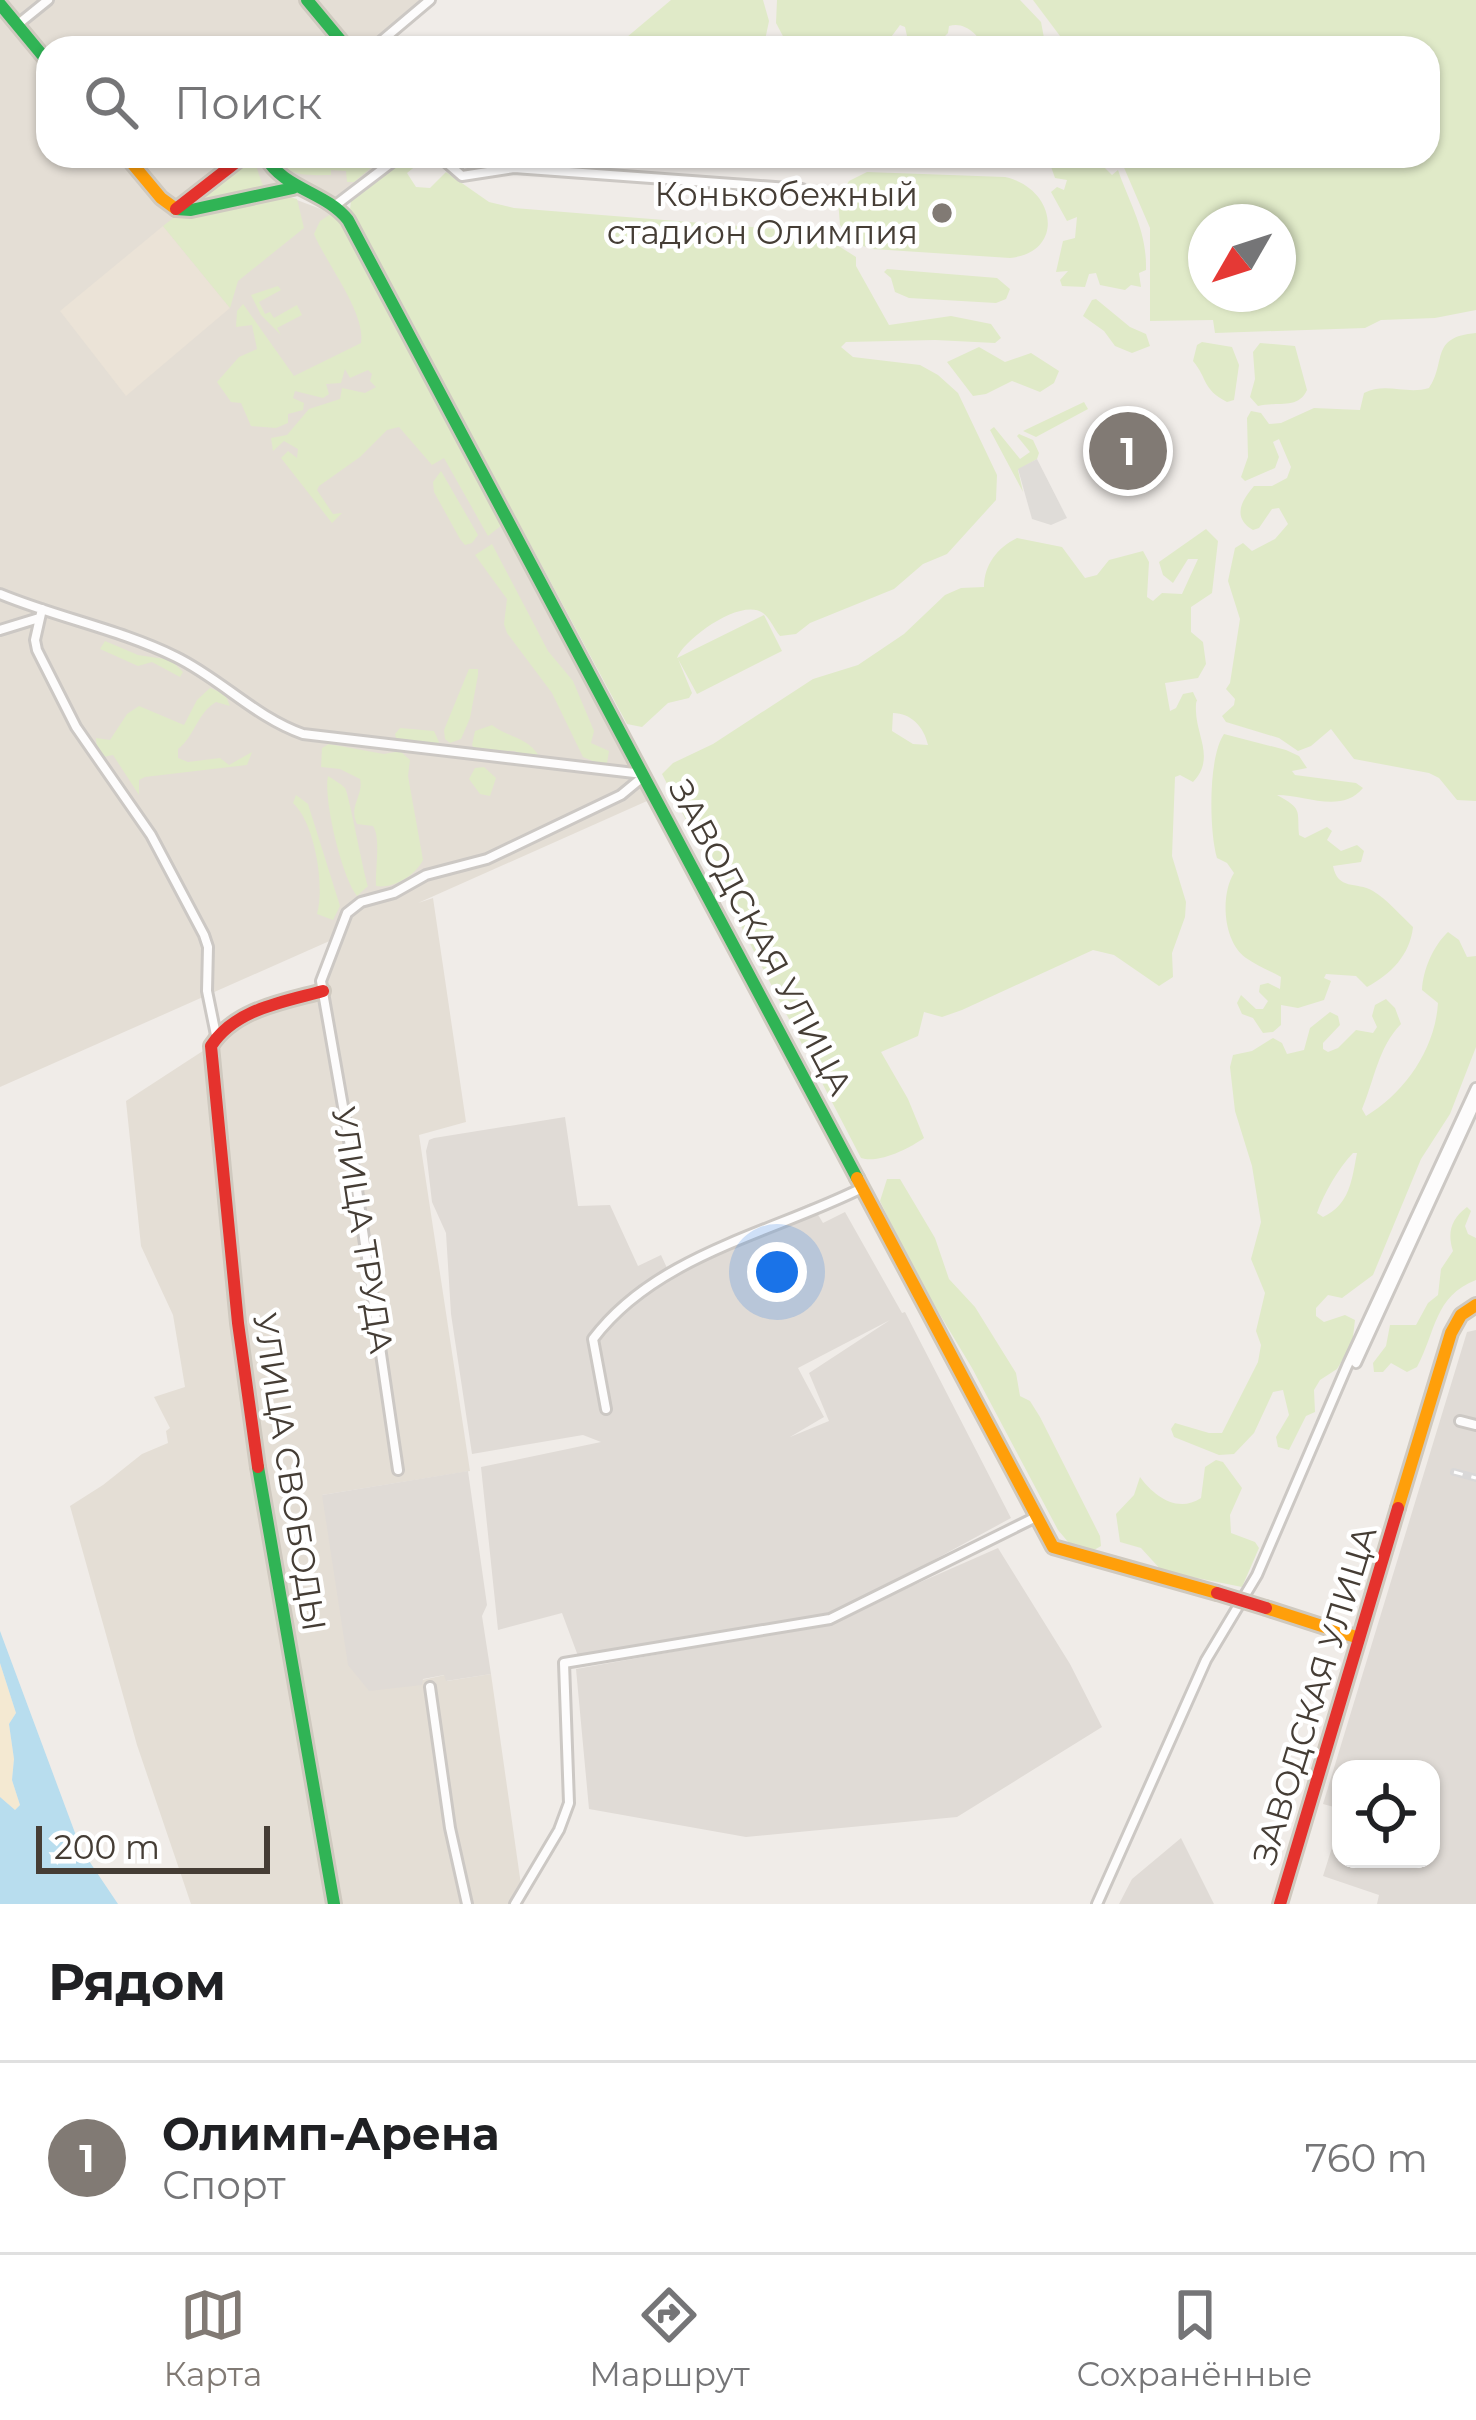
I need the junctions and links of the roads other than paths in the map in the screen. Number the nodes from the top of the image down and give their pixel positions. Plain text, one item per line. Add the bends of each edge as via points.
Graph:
1 (48, 0) edge
2 (307, 0) edge
3 (430, 0) edge
4 (0, 4) edge
5 (17, 25) junction
6 (337, 36) edge
7 (387, 36) edge
8 (36, 48) edge
9 (136, 168) edge
10 (229, 168) edge
11 (273, 168) edge
12 (384, 168) edge
13 (453, 168) edge
14 (514, 168) edge
15 (514, 168) edge
16 (296, 187) junction
17 (802, 189) dead end
18 (338, 204) junction
19 (176, 209) junction
20 (0, 594) edge
21 (41, 613) junction
22 (0, 630) edge
23 (644, 775) junction
24 (323, 991) junction
25 (213, 1040) junction
26 (1476, 1088) edge
27 (1476, 1102) edge
28 (863, 1187) junction
29 (1417, 1230) junction
30 (1376, 1304) junction
31 (1476, 1305) edge
32 (1356, 1363) dead end
33 (606, 1409) dead end
34 (1460, 1420) dead end
35 (1476, 1425) edge
36 (398, 1469) dead end
37 (1036, 1516) junction
38 (1359, 1638) junction
39 (430, 1687) dead end
40 (334, 1904) edge
41 (467, 1904) edge
42 (515, 1904) edge
43 (1096, 1904) edge
44 (1280, 1904) edge

1 - 5 street
2 - 6 main road
3 - 7 street
4 - 5 main road
5 - 8 main road
9 - 19 main road
10 - 19 main road
11 - 16 main road
12 - 18 street
13 - 14 street via 462,176
15 - 17 street
16 - 18 main road
16 - 19 main road
18 - 23 main road, ЗАВОДСКАЯ УЛИЦА
20 - 21 street
21 - 22 street
21 - 23 street via 84,620 166,652 271,722 303,734
21 - 25 street via 38,650 76,727 151,835 204,935
23 - 24 street via 523,844 361,902 340,929
23 - 28 main road, ЗАВОДСКАЯ УЛИЦА
24 - 25 main road via 260,1011
24 - 36 street, УЛИЦА ТРУДА
25 - 40 main road, УЛИЦА СВОБОДЫ via 264,1510
26 - 30 street
27 - 29 street
28 - 33 street via 692,1262 613,1312 592,1340
28 - 37 main road, ЗАВОДСКАЯ УЛИЦА
29 - 30 street
29 - 32 street
30 - 43 street via 1257,1575 1198,1674
31 - 38 main road, ЗАВОДСКАЯ УЛИЦА via 1451,1333
34 - 35 street
37 - 38 main road, ЗАВОДСКАЯ УЛИЦА, bridge via 1053,1546
37 - 42 street via 830,1619 564,1663 569,1803
38 - 44 main road, ЗАВОДСКАЯ УЛИЦА
39 - 41 street

